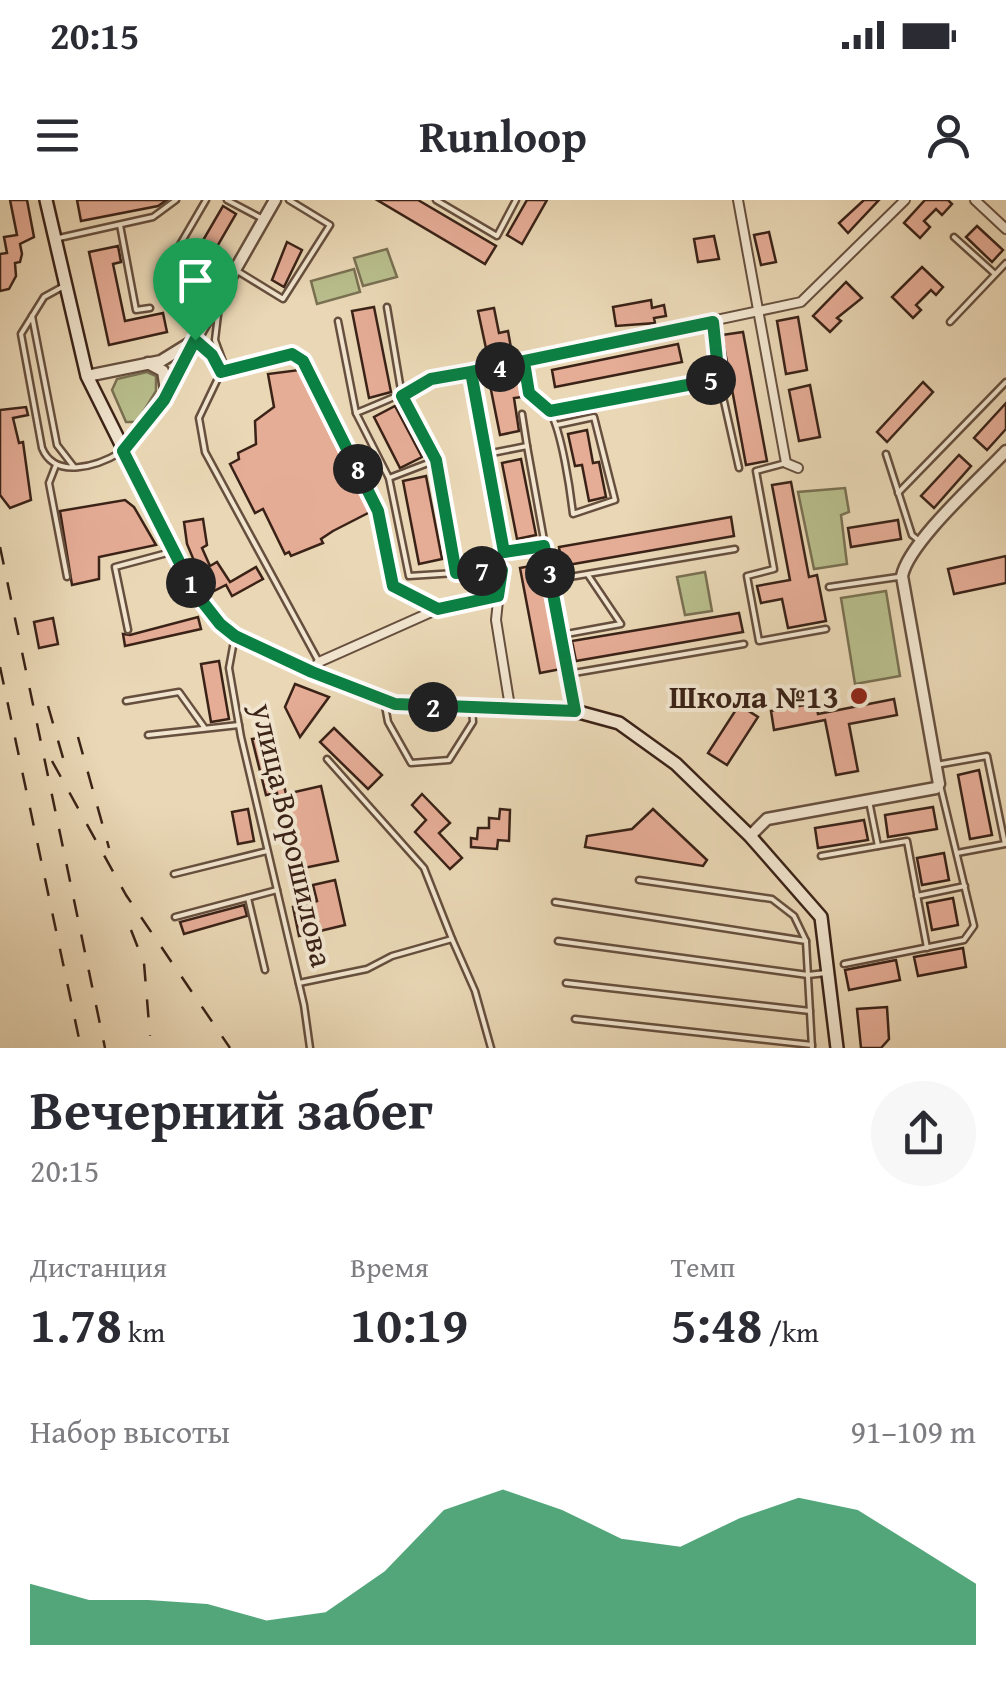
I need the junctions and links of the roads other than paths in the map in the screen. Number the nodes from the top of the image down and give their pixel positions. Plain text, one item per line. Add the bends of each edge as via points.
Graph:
1 (46, 200) edge
2 (176, 200) edge
3 (206, 200) edge
4 (227, 200) edge
5 (275, 200) edge
6 (289, 200) edge
7 (436, 200) edge
8 (516, 200) edge
9 (738, 200) edge
10 (905, 200) edge
11 (975, 200) edge
12 (263, 219) junction
13 (120, 225) junction
14 (1006, 229) edge
15 (954, 237) dead end
16 (54, 239) junction
17 (1006, 263) edge
18 (235, 269) junction
19 (995, 274) junction
20 (160, 279) dead end
21 (64, 286) junction
22 (220, 296) junction
23 (387, 307) dead end
24 (150, 308) dead end
25 (760, 313) junction
26 (32, 314) junction
27 (338, 320) dead end
28 (713, 322) junction
29 (950, 322) dead end
30 (195, 340) junction
31 (524, 362) junction
32 (146, 363) junction
33 (223, 370) junction
34 (471, 372) junction
35 (87, 376) junction
36 (719, 379) junction
37 (1006, 382) edge
38 (402, 396) junction
39 (164, 400) junction
40 (550, 411) junction
41 (356, 412) junction
42 (522, 414) dead end
43 (557, 425) junction
44 (527, 446) junction
45 (123, 451) junction
46 (1006, 451) edge
47 (486, 454) junction
48 (886, 454) dead end
49 (436, 460) junction
50 (786, 463) junction
51 (56, 465) junction
52 (74, 467) junction
53 (740, 468) dead end
54 (798, 468) dead end
55 (389, 478) junction
56 (898, 493) junction
57 (921, 542) junction
58 (544, 546) junction
59 (734, 549) dead end
60 (175, 550) junction
61 (504, 552) junction
62 (502, 570) junction
63 (456, 573) junction
64 (587, 574) junction
65 (902, 576) junction
66 (68, 577) dead end
67 (552, 580) junction
68 (828, 587) dead end
69 (498, 596) junction
70 (438, 609) junction
71 (826, 629) dead end
72 (128, 630) dead end
73 (561, 635) junction
74 (235, 636) junction
75 (744, 644) dead end
76 (315, 667) junction
77 (568, 674) junction
78 (126, 700) dead end
79 (384, 701) junction
80 (472, 706) junction
81 (510, 707) junction
82 (575, 711) junction
83 (239, 724) junction
84 (204, 727) junction
85 (148, 735) dead end
86 (326, 759) dead end
87 (936, 766) junction
88 (939, 784) junction
89 (870, 801) junction
90 (750, 836) junction
91 (878, 846) junction
92 (267, 850) junction
93 (957, 854) junction
94 (821, 856) dead end
95 (174, 874) dead end
96 (640, 880) dead end
97 (965, 886) junction
98 (277, 890) junction
99 (918, 896) junction
100 (248, 898) junction
101 (555, 902) dead end
102 (176, 917) dead end
103 (452, 938) junction
104 (558, 941) dead end
105 (806, 941) junction
106 (927, 948) junction
107 (844, 964) dead end
108 (265, 970) dead end
109 (828, 973) junction
110 (808, 975) junction
111 (566, 982) dead end
112 (298, 983) junction
113 (810, 1011) junction
114 (575, 1019) dead end
115 (812, 1046) edge
116 (310, 1048) edge
117 (491, 1048) edge
118 (837, 1048) edge

1 - 16 main road
2 - 13 lane via 153,217
3 - 20 lane
4 - 12 lane
5 - 12 street
6 - 18 lane via 330,225 283,299
7 - 8 lane via 497,236
9 - 25 street
10 - 25 street via 802,302
11 - 14 street
12 - 18 street
13 - 16 lane
13 - 24 lane via 136,310
15 - 19 lane
16 - 21 main road
17 - 19 lane
18 - 22 street
19 - 29 lane
21 - 26 lane
21 - 35 main road
22 - 30 street
22 - 33 lane via 215,340
23 - 38 lane
25 - 28 street
25 - 50 street
26 - 51 lane via 21,344 42,448
26 - 52 lane via 57,445
27 - 41 lane
28 - 31 street
28 - 36 lane
30 - 32 street via 169,358
30 - 33 lane
30 - 39 street
31 - 34 street
31 - 40 lane via 529,393
32 - 35 street
32 - 39 street via 167,378
33 - 70 lane via 292,354 303,361 378,511 393,586
33 - 76 lane via 199,418 203,447
34 - 38 lane via 431,379
34 - 47 street
35 - 45 main road
36 - 40 lane
36 - 53 lane
37 - 56 lane
38 - 41 lane
38 - 49 lane
39 - 45 street
40 - 43 lane
41 - 55 lane
42 - 44 lane
43 - 43 lane via 594,417 615,500 573,514
44 - 47 lane
44 - 58 lane
45 - 52 lane
45 - 60 main road
46 - 57 street
47 - 61 street
48 - 56 lane
49 - 55 lane
49 - 63 lane
50 - 54 street
50 - 71 lane via 756,471 774,568 747,576 759,642
51 - 52 lane
51 - 66 lane via 49,483
55 - 63 lane via 409,576
56 - 57 lane
57 - 65 street
58 - 61 lane
58 - 67 lane
59 - 64 lane
60 - 72 lane via 115,567
60 - 74 main road via 205,607
61 - 62 street
62 - 63 lane
62 - 69 street
64 - 67 lane
64 - 73 lane via 622,624
65 - 68 lane
65 - 87 street
67 - 73 lane
69 - 70 street
69 - 81 street
70 - 76 street
73 - 77 lane
74 - 76 main road
74 - 83 lane, улица Ворошилова via 229,668
75 - 77 lane
76 - 79 main road
77 - 82 lane
78 - 84 lane via 178,692
79 - 80 main road
79 - 80 lane via 412,763 449,760 473,722
80 - 81 main road
81 - 82 main road
82 - 90 main road via 619,723 676,764
83 - 84 lane
83 - 92 lane, улица Ворошилова
84 - 85 lane
86 - 103 lane via 424,868
87 - 88 street
87 - 93 lane via 988,756 1005,844
88 - 89 street
88 - 93 lane
89 - 90 street via 768,819
89 - 91 lane
90 - 109 main road via 821,917
91 - 94 lane
91 - 99 lane via 907,841
92 - 95 lane
92 - 98 lane, улица Ворошилова
93 - 97 lane
96 - 105 lane via 772,899 794,916
97 - 99 lane
97 - 106 lane via 974,926 964,940
98 - 100 lane
98 - 112 lane, улица Ворошилова
99 - 106 lane
100 - 102 lane
100 - 108 lane
101 - 105 lane
103 - 112 lane via 367,969
103 - 117 lane
104 - 110 lane
105 - 110 lane
106 - 107 lane
109 - 110 lane
109 - 118 main road
110 - 113 lane
111 - 113 lane
112 - 116 lane, улица Ворошилова
113 - 115 lane
114 - 115 lane

